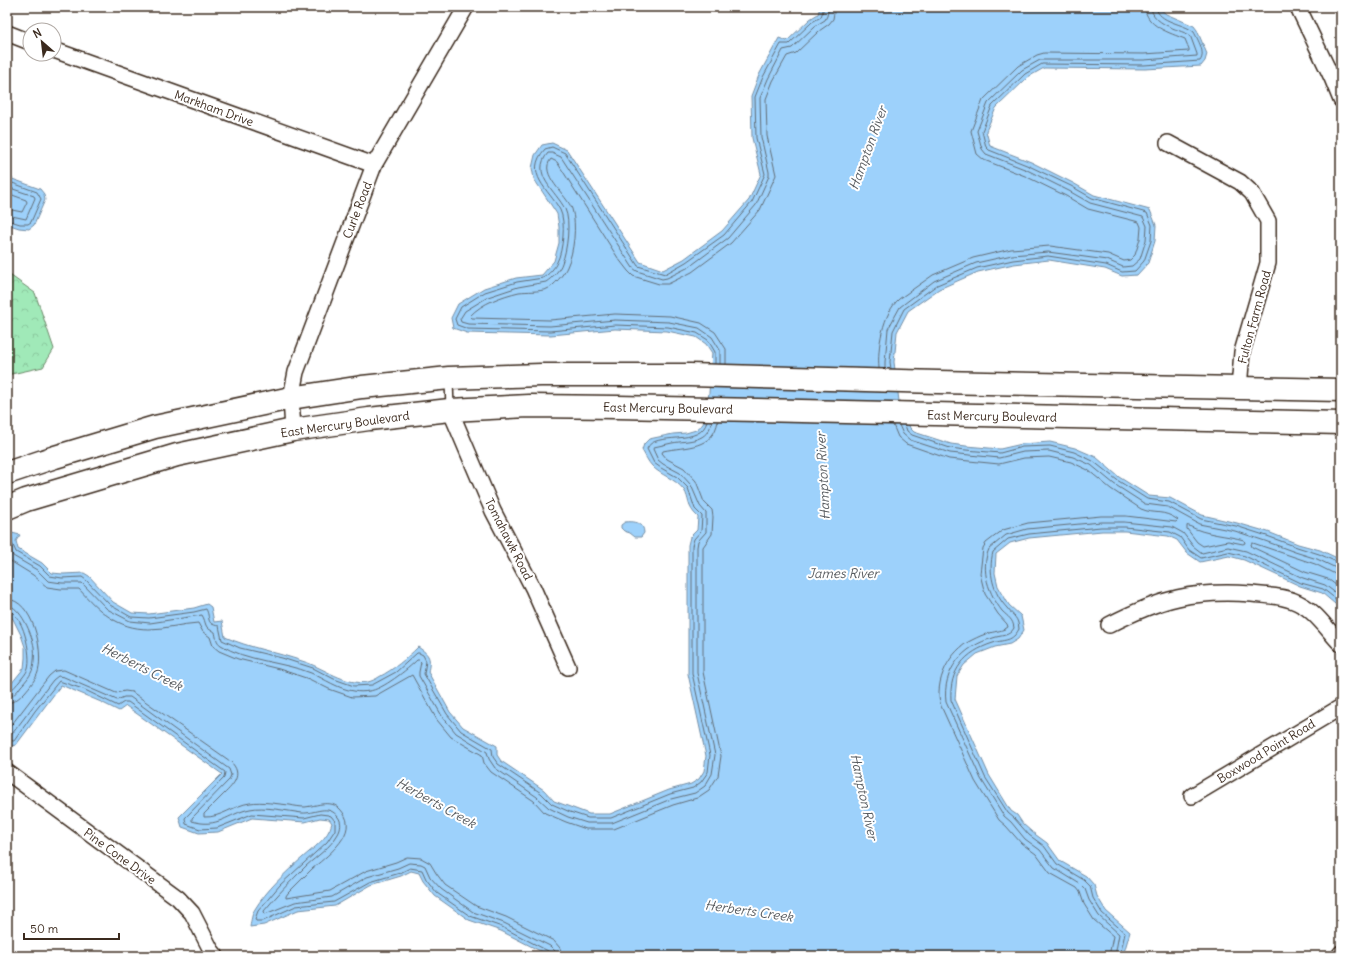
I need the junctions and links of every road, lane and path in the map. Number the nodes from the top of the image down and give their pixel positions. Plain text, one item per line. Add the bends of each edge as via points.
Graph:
1 (466, 7) edge
2 (1298, 7) edge
3 (7, 33) edge
4 (22, 39) edge
5 (62, 53) edge
6 (1341, 100) edge
7 (1168, 143) dead end
8 (374, 165) junction
9 (449, 378) junction
10 (1239, 388) junction
11 (1341, 390) edge
12 (291, 398) junction
13 (450, 410) junction
14 (1341, 423) edge
15 (293, 430) junction
16 (7, 473) edge
17 (7, 508) edge
18 (1108, 625) dead end
19 (1341, 644) edge
20 (568, 667) dead end
21 (1341, 707) edge
22 (7, 772) edge
23 (1192, 796) dead end
24 (1341, 952) edge
25 (216, 956) edge
26 (1339, 956) edge

1 - 8 street, Curle Road
2 - 6 street
3 - 4 street
5 - 8 street, Markham Drive
7 - 10 street, Fulton Farm Road via 1240,182 1252,193 1268,221 1268,263 1242,352
8 - 12 street, Curle Road via 296,372
9 - 10 main road via 690,375
9 - 12 main road
9 - 13 lane
10 - 11 main road
12 - 15 street, Curle Road
12 - 16 main road via 155,427
13 - 14 main road, East Mercury Boulevard via 529,406 688,408
13 - 15 main road, East Mercury Boulevard
13 - 20 street, Tomahawk Road via 493,511 533,588
15 - 17 main road, East Mercury Boulevard via 177,455
18 - 19 street via 1137,610 1177,597 1226,593 1277,596 1304,606
21 - 23 street, Boxwood Point Road
22 - 25 street, Pine Cone Drive via 178,898 192,913
24 - 26 street

